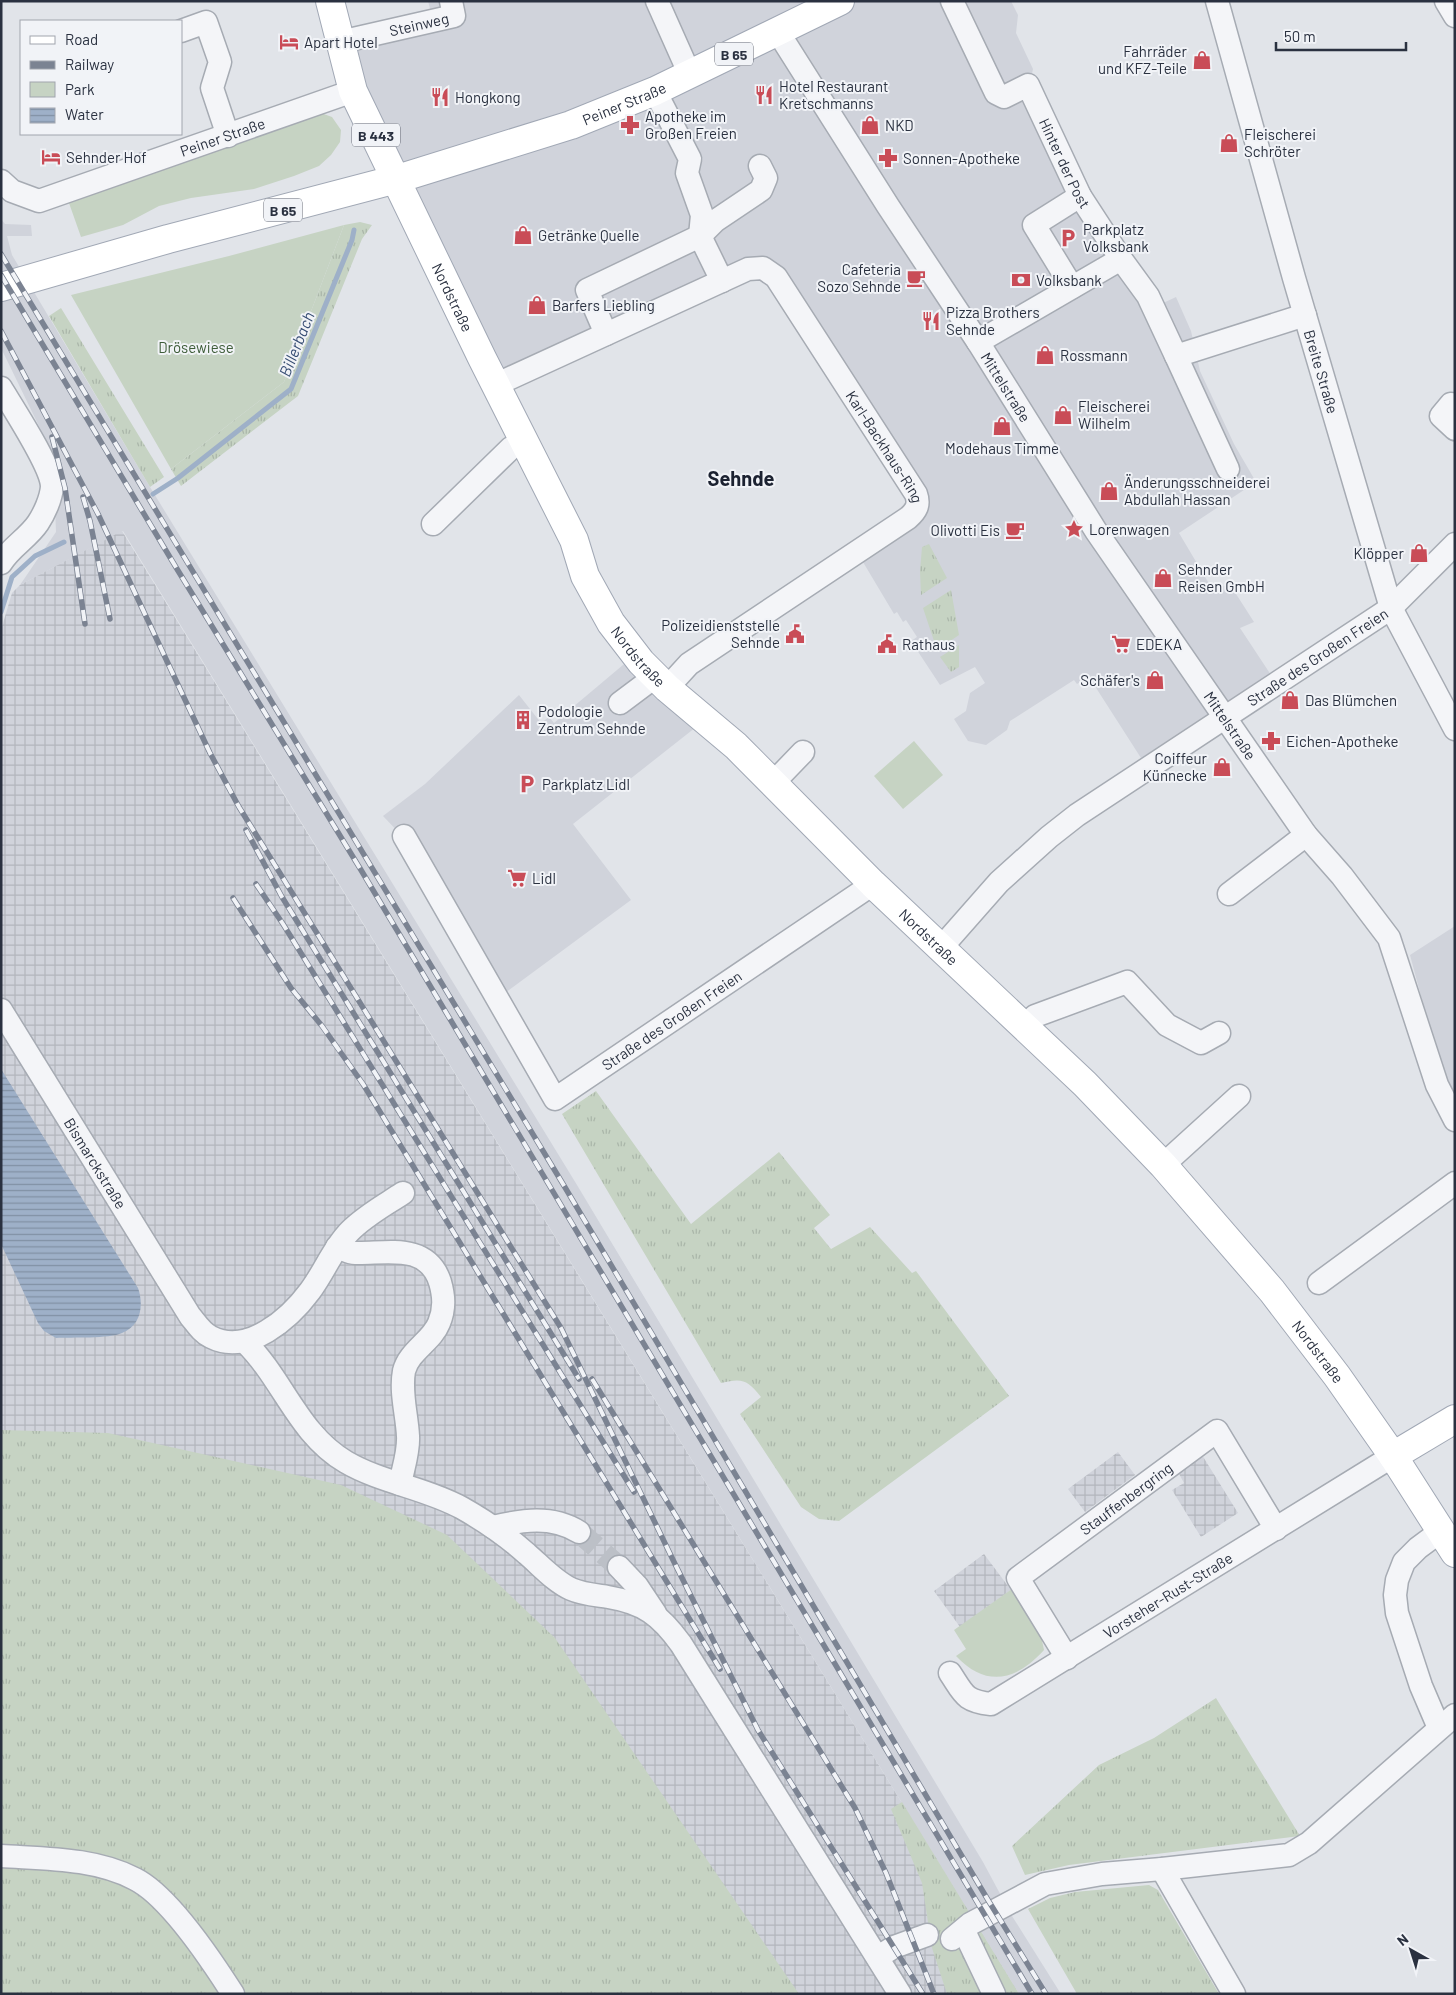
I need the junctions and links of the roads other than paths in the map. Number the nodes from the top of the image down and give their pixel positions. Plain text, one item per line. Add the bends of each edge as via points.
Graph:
1 (330, 1) edge
2 (656, 1) edge
3 (840, 1) edge
4 (952, 1) edge
5 (1217, 1) edge
6 (1446, 1) edge
7 (452, 9) edge
8 (1455, 16) edge
9 (182, 31) edge
10 (778, 32) junction
11 (340, 42) junction
12 (690, 75) junction
13 (354, 91) junction
14 (655, 92) junction
15 (228, 136) junction
16 (760, 166) dead end
17 (397, 179) junction
18 (1, 182) edge
19 (1080, 196) junction
20 (700, 236) junction
21 (1121, 259) junction
22 (722, 281) junction
23 (1, 287) edge
24 (1072, 287) junction
25 (1305, 315) junction
26 (606, 334) junction
27 (978, 342) junction
28 (1176, 356) junction
29 (495, 385) junction
30 (1, 388) edge
31 (1451, 404) dead end
32 (1455, 429) edge
33 (524, 441) junction
34 (1228, 469) dead end
35 (433, 524) dead end
36 (1455, 544) edge
37 (1, 563) edge
38 (1391, 608) junction
39 (662, 682) junction
40 (620, 704) dead end
41 (1224, 719) junction
42 (1455, 729) edge
43 (803, 752) dead end
44 (773, 783) junction
45 (1306, 835) junction
46 (404, 836) dead end
47 (873, 884) junction
48 (1229, 894) dead end
49 (940, 949) junction
50 (1, 1010) edge
51 (1024, 1027) junction
52 (1219, 1033) dead end
53 (1240, 1096) dead end
54 (1455, 1120) edge
55 (1163, 1165) junction
56 (1455, 1183) edge
57 (403, 1193) dead end
58 (337, 1247) junction
59 (1319, 1283) dead end
60 (245, 1342) junction
61 (1455, 1419) edge
62 (1393, 1456) junction
63 (400, 1484) junction
64 (493, 1527) junction
65 (1276, 1529) junction
66 (579, 1532) tunnel mouth
67 (1448, 1542) edge
68 (618, 1567) tunnel mouth
69 (655, 1614) junction
70 (1067, 1658) junction
71 (950, 1673) dead end
72 (1447, 1721) edge
73 (1, 1856) edge
74 (1162, 1870) junction
75 (927, 1935) dead end
76 (878, 1957) junction
77 (233, 1994) edge
78 (900, 1994) edge
79 (994, 1994) edge
80 (1234, 1994) edge

1 - 11 main road, B 443
2 - 12 street
3 - 10 main road, Peiner Straße / B 65
4 - 19 street, Hinter der Post via 996,93 1004,97 1028,85
5 - 25 street, Breite Straße
6 - 8 street
7 - 11 street, Steinweg
9 - 15 street via 206,22 220,62 212,88
10 - 12 main road, Peiner Straße / B 65
10 - 27 street, Mittelstraße
11 - 13 main road, B 443
12 - 14 main road, Peiner Straße / B 65
13 - 15 street, Peiner Straße
13 - 17 main road, B 443
14 - 17 main road, Peiner Straße / B 65 via 571,125
14 - 20 street via 690,159 687,173 702,215
15 - 18 street, Peiner Straße via 39,201 12,191
16 - 20 street via 766,178 761,190 715,220
17 - 23 main road, Peiner Straße / B 65
17 - 29 main road, Nordstraße
19 - 21 street, Hinter der Post
19 - 24 street via 1034,226
20 - 22 street
20 - 26 street via 586,290
21 - 24 street, Mittelstraße
21 - 28 street, Hinter der Post via 1148,296
22 - 26 street, Karl-Backhaus-Ring
22 - 39 street, Karl-Backhaus-Ring via 756,268 763,268 776,277 916,494 918,504 908,518
24 - 27 street, Mittelstraße
25 - 28 street
25 - 38 street, Breite Straße
26 - 29 street, Karl-Backhaus-Ring
27 - 41 street, Mittelstraße via 1096,531
28 - 34 street, Hinter der Post
29 - 33 main road, Nordstraße
30 - 37 street via 47,469 52,487 37,525 6,554
31 - 32 street via 1441,416
33 - 35 street via 511,448
33 - 39 main road, Nordstraße via 574,540 585,576 611,623 641,662
36 - 38 street, Straße des Großen Freien
38 - 41 street, Straße des Großen Freien
38 - 42 street, Breite Straße
39 - 40 street, Karl-Backhaus-Ring
39 - 44 main road, Nordstraße
41 - 45 street, Mittelstraße
41 - 49 street, Straße des Großen Freien via 1049,837 1000,882
43 - 44 street
44 - 47 main road, Nordstraße
45 - 48 street
45 - 54 street, Mittelstraße via 1389,938 1437,1085
46 - 47 street, Straße des Großen Freien via 556,1100
47 - 49 main road, Nordstraße
49 - 51 main road, Nordstraße
50 - 60 street, Bismarckstraße via 190,1316 212,1338
51 - 52 street via 1034,1016 1127,982 1167,1025 1202,1043
51 - 55 main road, Nordstraße via 1085,1084
53 - 55 street
55 - 62 main road, Nordstraße via 1272,1292
56 - 59 street
57 - 58 street via 365,1218
58 - 60 street via 310,1290 286,1318
58 - 63 street via 353,1253 407,1252 428,1264 437,1274 441,1286 444,1298 439,1324 413,1354 404,1370 408,1438
60 - 63 street via 257,1354 303,1423 323,1445 346,1462
61 - 62 main road
62 - 65 street, Vorsteher-Rust-Straße
62 - 67 main road, Nordstraße
63 - 64 street via 460,1507
64 - 66 street via 546,1520
64 - 69 street via 558,1582 584,1594 625,1600
65 - 70 street, Vorsteher-Rust-Straße
65 - 70 street, Stauffenbergring via 1217,1431 1018,1578
67 - 72 street via 1418,1548 1404,1562 1395,1595 1400,1622 1421,1686
68 - 69 street via 637,1586
69 - 76 street via 681,1644
70 - 71 street, Vorsteher-Rust-Straße via 991,1704 966,1697
72 - 74 street via 1309,1843 1289,1855
73 - 77 street via 96,1865 136,1879 154,1891 193,1936
74 - 79 street via 1102,1874 1046,1884 970,1924 958,1935
74 - 80 street
75 - 76 street via 894,1947
76 - 78 street

